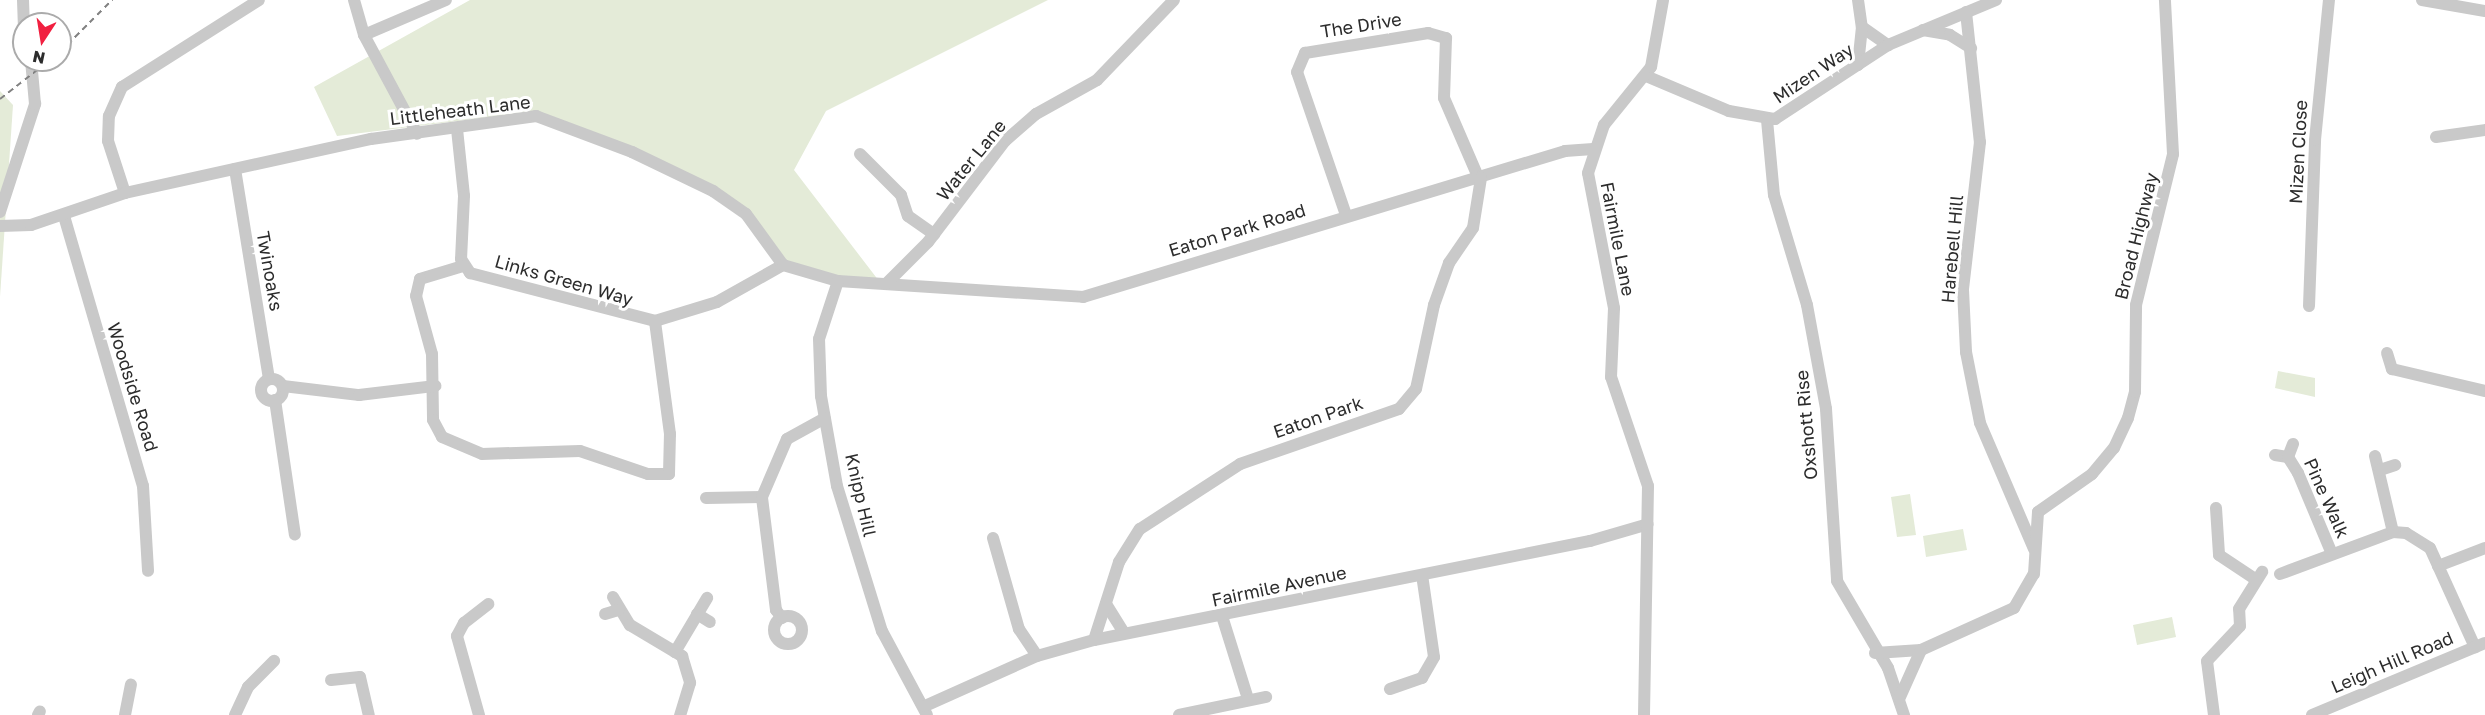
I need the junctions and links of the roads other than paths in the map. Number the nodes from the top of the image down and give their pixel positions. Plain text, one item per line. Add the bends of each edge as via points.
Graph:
1 (259, 0) edge
2 (354, 0) edge
3 (446, 0) edge
4 (1174, 0) edge
5 (1663, 0) edge
6 (1858, 0) edge
7 (1996, 0) edge
8 (2165, 0) edge
9 (2329, 0) edge
10 (2422, 0) edge
11 (2485, 11) edge
12 (1966, 12) junction
13 (1862, 27) junction
14 (1922, 30) junction
15 (364, 35) junction
16 (1888, 45) junction
17 (1971, 48) junction
18 (1858, 65) junction
19 (33, 72) edge
20 (1646, 76) junction
21 (1767, 120) junction
22 (457, 129) junction
23 (2485, 130) edge
24 (417, 134) junction
25 (2436, 137) dead end
26 (1593, 149) junction
27 (860, 154) dead end
28 (234, 169) junction
29 (1480, 179) junction
30 (125, 193) junction
31 (0, 212) edge
32 (1346, 215) junction
33 (64, 216) junction
34 (0, 226) edge
35 (934, 234) junction
36 (783, 265) junction
37 (463, 266) junction
38 (838, 281) junction
39 (886, 284) junction
40 (2309, 306) dead end
41 (655, 321) junction
42 (2387, 353) dead end
43 (269, 379) junction
44 (283, 386) junction
45 (435, 386) junction
46 (2485, 392) edge
47 (275, 400) junction
48 (825, 418) junction
49 (2293, 444) dead end
50 (2375, 456) dead end
51 (2395, 465) dead end
52 (2380, 470) junction
53 (762, 497) junction
54 (706, 498) dead end
55 (2216, 508) dead end
56 (2016, 512) junction
57 (2038, 512) junction
58 (1648, 524) junction
59 (2393, 532) junction
60 (295, 535) dead end
61 (993, 538) dead end
62 (2485, 548) edge
63 (2034, 550) junction
64 (2332, 555) junction
65 (2439, 566) junction
66 (148, 571) dead end
67 (2280, 574) dead end
68 (1422, 575) junction
69 (613, 597) dead end
70 (707, 598) dead end
71 (488, 604) dead end
72 (1106, 604) junction
73 (618, 610) junction
74 (605, 614) dead end
75 (697, 614) junction
76 (1222, 616) junction
77 (782, 618) dead end
78 (710, 622) dead end
79 (1124, 633) junction
80 (1094, 639) junction
81 (2480, 645) edge
82 (1921, 650) junction
83 (675, 652) junction
84 (1875, 653) junction
85 (1037, 656) junction
86 (274, 662) dead end
87 (331, 680) dead end
88 (131, 684) dead end
89 (1390, 689) dead end
90 (1266, 697) dead end
91 (1900, 697) junction
92 (1248, 699) junction
93 (926, 711) edge
94 (125, 715) edge
95 (235, 715) edge
96 (369, 715) edge
97 (479, 715) edge
98 (680, 715) edge
99 (1179, 715) edge
100 (1644, 715) edge
101 (1904, 715) edge
102 (2214, 715) edge
103 (2312, 715) edge

1 - 30 street via 122,87 109,116 108,141
2 - 15 street
3 - 15 street
4 - 35 street, Water Lane via 1097,80 1036,114 1005,141
5 - 20 street, Fairmile Lane via 1657,47
6 - 13 street
7 - 12 street, Mizen Way
8 - 57 street, Broad Highway via 2174,154 2136,305 2135,392 2114,448 2092,474
9 - 40 street, Mizen Close via 2315,140
10 - 11 street
12 - 14 street, Mizen Way
12 - 17 street, Harebell Hill
13 - 16 street
13 - 18 street
14 - 16 street, Mizen Way
14 - 17 street via 1950,35
15 - 24 street
16 - 18 street, Mizen Way
17 - 56 street, Harebell Hill via 1980,142 1963,290 1966,352 1980,423
18 - 21 street, Mizen Way via 1790,113
19 - 31 street via 35,104 3,189
20 - 21 street, Mizen Way via 1729,111
20 - 26 street, Fairmile Lane via 1604,125
21 - 84 street, Oxshott Rise via 1774,195 1807,305 1826,408 1837,581
22 - 24 street, Littleheath Lane
22 - 36 street, Littleheath Lane via 536,116 632,152 713,191 746,214
22 - 37 street via 464,196
23 - 25 street
24 - 28 street, Littleheath Lane
26 - 29 street, Eaton Park Road via 1576,148
26 - 58 street, Fairmile Lane via 1588,187 1614,308 1611,377 1646,478
27 - 35 street via 901,195 908,216
28 - 30 street, Littleheath Lane
28 - 43 street, Twinoaks
29 - 32 street, Eaton Park Road
29 - 32 street, The Drive via 1444,98 1446,38 1428,33 1305,53 1297,72
29 - 72 street, Eaton Park via 1473,228 1449,263 1434,305 1416,389 1400,409 1240,464 1140,529 1119,562
30 - 33 street, Littleheath Lane
32 - 39 street, Eaton Park Road via 1092,296
33 - 34 street, Littleheath Lane
33 - 66 street, Woodside Road via 143,486
35 - 39 street, Water Lane
36 - 38 street
36 - 41 street via 717,302
37 - 41 street, Links Green Way via 470,273
37 - 45 street via 432,271 417,286
38 - 39 street
38 - 48 street, Knipp Hill via 819,339
41 - 45 street via 673,467 661,477 601,454 508,457 455,446 442,437 433,420
42 - 46 street via 2392,369
43 - 44 street
43 - 47 street, Twinoaks via 261,391
44 - 45 street via 359,395
44 - 47 street
47 - 60 street, Twinoaks
48 - 53 street via 787,439
48 - 93 street, Knipp Hill via 837,486 872,604
49 - 64 street, Pine Walk via 2282,456
50 - 52 street
51 - 52 street
52 - 59 street
53 - 54 street
53 - 77 street via 776,610
55 - 102 street via 2219,555 2259,575 2239,609 2240,626 2207,661
56 - 57 street
56 - 63 street, Harebell Hill
57 - 63 street
58 - 68 street, Fairmile Avenue
58 - 100 street, Fairmile Lane via 1641,625
59 - 64 street, Pine Walk
59 - 65 street via 2422,541
61 - 85 street via 1019,628
62 - 65 street
63 - 82 street via 2034,574 2014,608
64 - 67 street, Pine Walk
65 - 81 street
68 - 76 street, Fairmile Avenue
68 - 89 street via 1434,657 1422,678
69 - 73 street
70 - 75 street
71 - 97 street via 464,623 457,636
72 - 79 street
72 - 80 street, Eaton Park
73 - 74 street
73 - 83 street via 630,625
75 - 78 street
75 - 83 street
76 - 79 street, Fairmile Avenue
76 - 92 street
79 - 80 street, Fairmile Avenue
80 - 85 street, Fairmile Avenue
81 - 103 street, Leigh Hill Road
82 - 84 street
82 - 91 street
83 - 98 street via 689,671
84 - 91 street, Oxshott Rise via 1888,668
85 - 93 street, Fairmile Avenue
86 - 95 street via 248,687
87 - 96 street via 360,677
88 - 94 street
90 - 92 street
91 - 101 street, Oxshott Rise
92 - 99 street

